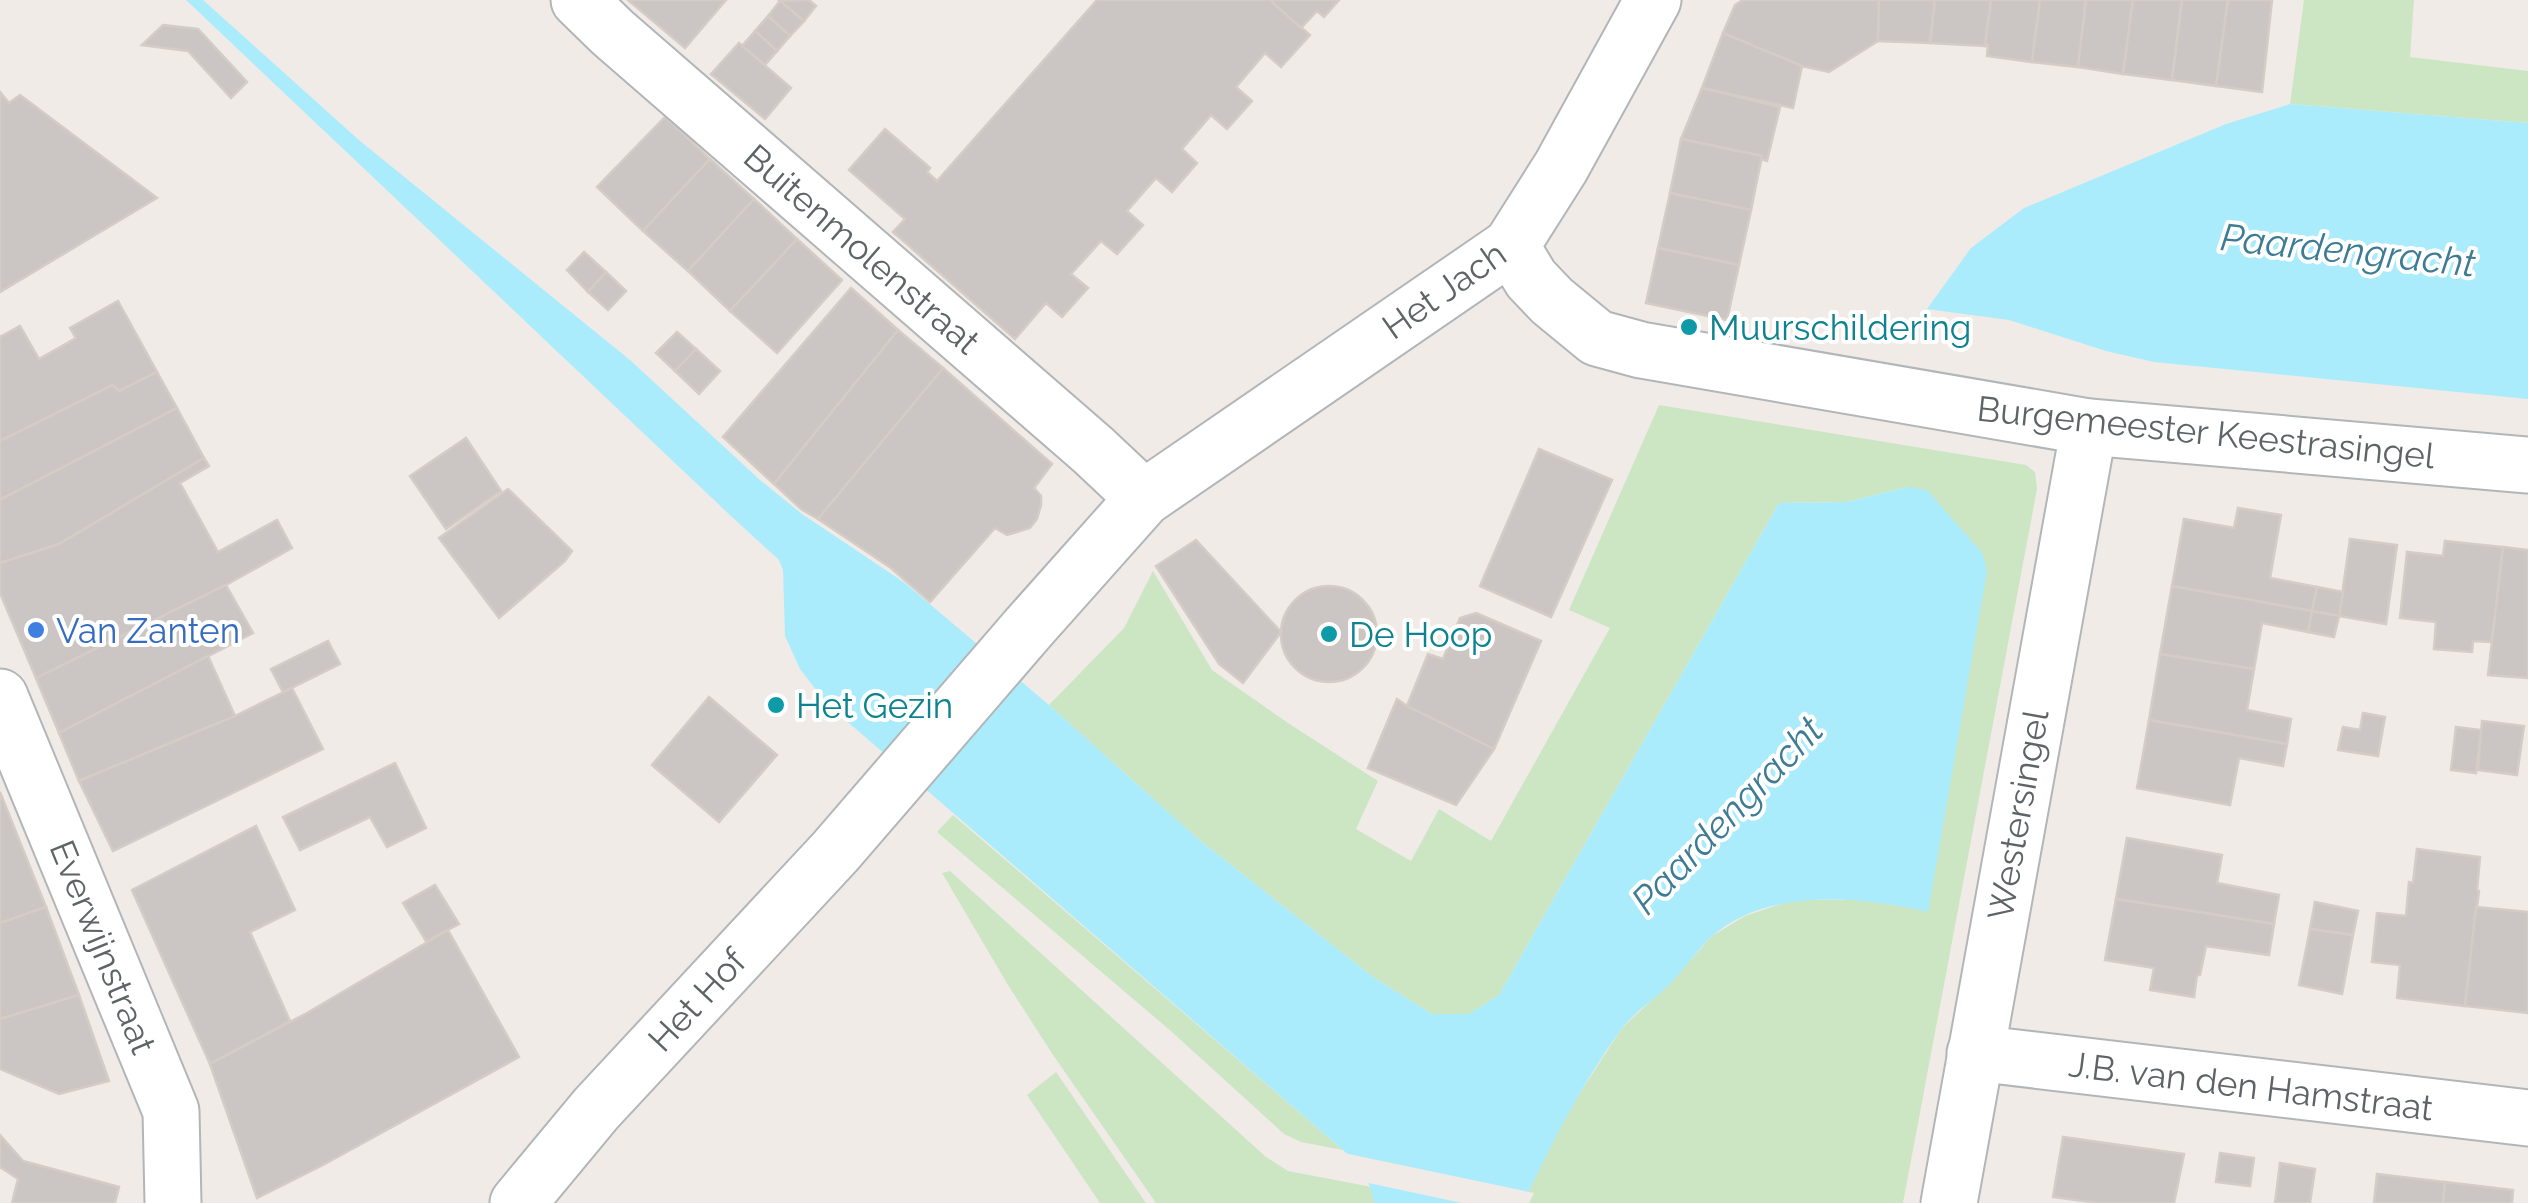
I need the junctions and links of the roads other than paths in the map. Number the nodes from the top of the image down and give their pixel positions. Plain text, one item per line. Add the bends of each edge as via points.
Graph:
1 (579, 0) edge
2 (1653, 0) edge
3 (1512, 246) junction
4 (2088, 427) junction
5 (2528, 465) edge
6 (1144, 498) junction
7 (1030, 626) joint
8 (0, 697) edge
9 (1975, 1053) junction
10 (2528, 1118) edge
11 (173, 1203) edge
12 (518, 1203) edge
13 (1948, 1203) edge

1 - 6 street, Buitenmolenstraat
2 - 3 street, Het Jach
3 - 4 street, Burgemeester Keestrasingel via 1531,279 1597,338
3 - 6 street, Het Jach
4 - 5 street, Burgemeester Keestrasingel
4 - 9 street, Westersingel
6 - 7 street, Het Jach
7 - 12 street, Het Hof
8 - 11 street, Everwijnstraat via 171,1111
9 - 10 street, J.B. van den Hamstraat
9 - 13 street, Westersingel

